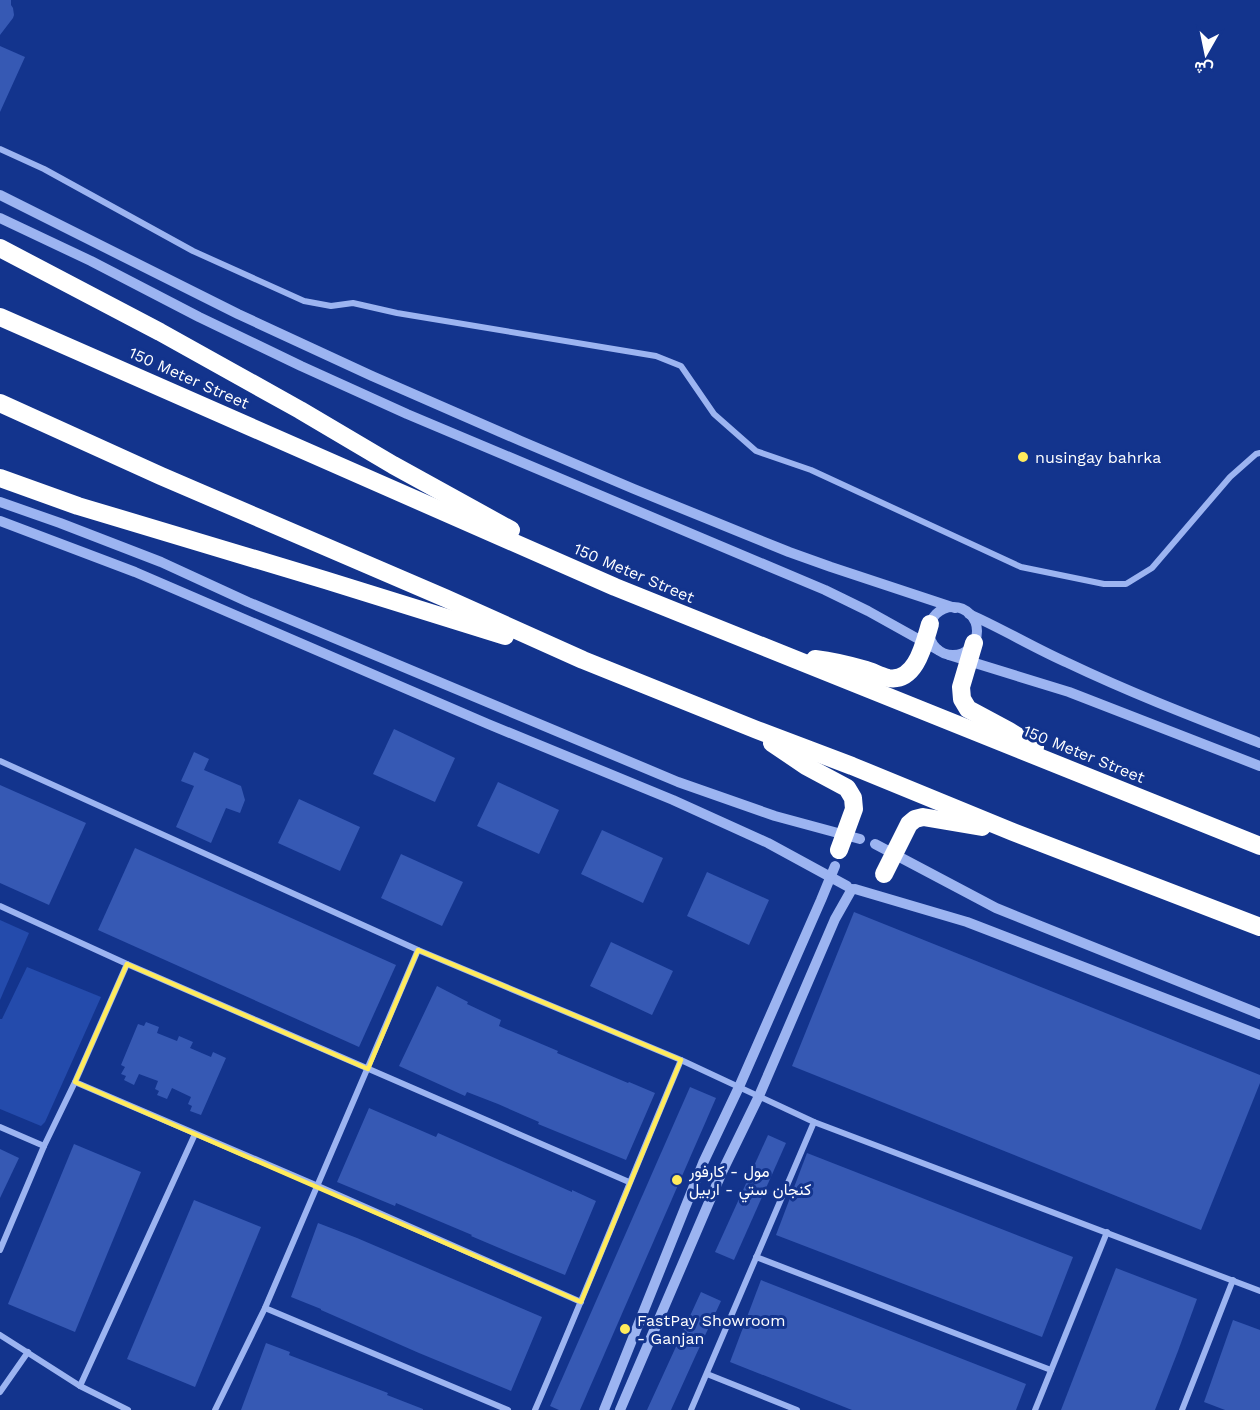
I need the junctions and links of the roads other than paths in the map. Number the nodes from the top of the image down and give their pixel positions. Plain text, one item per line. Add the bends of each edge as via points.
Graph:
1 (0, 149) edge
2 (0, 195) edge
3 (0, 218) edge
4 (0, 248) edge
5 (0, 316) edge
6 (0, 403) edge
7 (1260, 453) edge
8 (0, 478) edge
9 (0, 502) edge
10 (0, 521) edge
11 (615, 587) junction
12 (955, 608) junction
13 (969, 614) junction
14 (930, 624) joint
15 (974, 643) junction
16 (937, 649) junction
17 (788, 657) junction
18 (584, 660) junction
19 (968, 662) junction
20 (757, 730) junction
21 (1260, 743) edge
22 (0, 761) edge
23 (1061, 766) junction
24 (1260, 766) edge
25 (1013, 832) junction
26 (843, 841) junction
27 (875, 844) junction
28 (1258, 845) edge
29 (900, 852) junction
30 (884, 874) junction
31 (830, 878) junction
32 (852, 888) junction
33 (0, 906) edge
34 (1230, 915) junction
35 (1260, 927) edge
36 (1260, 932) edge
37 (418, 950) junction
38 (127, 964) junction
39 (1260, 1014) edge
40 (1260, 1035) edge
41 (681, 1060) junction
42 (368, 1069) junction
43 (75, 1082) junction
44 (739, 1087) junction
45 (759, 1096) junction
46 (814, 1122) junction
47 (0, 1127) edge
48 (195, 1134) junction
49 (44, 1146) junction
50 (703, 1163) junction
51 (722, 1172) junction
52 (629, 1182) junction
53 (318, 1186) junction
54 (1107, 1232) junction
55 (0, 1250) edge
56 (756, 1257) junction
57 (1233, 1280) junction
58 (1260, 1291) edge
59 (581, 1302) junction
60 (265, 1308) junction
61 (0, 1335) edge
62 (28, 1353) junction
63 (1051, 1370) junction
64 (707, 1374) junction
65 (80, 1386) junction
66 (0, 1392) edge
67 (128, 1410) edge
68 (215, 1410) edge
69 (508, 1410) edge
70 (535, 1410) edge
71 (604, 1410) edge
72 (620, 1410) edge
73 (691, 1410) edge
74 (797, 1410) edge
75 (1035, 1410) edge
76 (1182, 1410) edge

1 - 7 street via 193,250 304,301 330,306 353,303 656,356 681,366 714,414 756,451 811,470 1021,567 1104,584 1126,584 1152,568 1230,477
2 - 12 street via 238,314 521,441 779,548
3 - 16 street via 301,366 825,590
4 - 11 highway via 160,332
5 - 11 highway, 150 Meter Street
6 - 18 highway
8 - 18 highway via 78,506
9 - 26 street via 161,562 678,782
10 - 31 street via 135,572 673,800 768,843
11 - 17 highway, 150 Meter Street
12 - 13 street
12 - 14 street via 940,612
13 - 15 street via 977,627
13 - 21 street via 1084,671
14 - 16 highway
15 - 16 street via 963,653
15 - 19 highway
16 - 17 highway via 902,676 892,678 829,661
16 - 19 street
17 - 23 highway, 150 Meter Street
18 - 20 highway
19 - 23 highway via 961,693 968,709 1027,741
19 - 24 street via 1070,692
20 - 25 highway
20 - 26 highway via 806,766 847,788 854,809
22 - 37 street
23 - 28 highway, 150 Meter Street
25 - 29 highway via 923,817 912,821
25 - 34 highway
26 - 27 street via 865,840
26 - 31 street
26 - 32 street via 836,874
27 - 29 street
27 - 30 street via 885,858
29 - 30 highway
29 - 39 street via 946,883 996,908
30 - 32 street via 872,887
31 - 32 street
31 - 44 street
32 - 40 street via 967,922
32 - 45 street
33 - 38 street
34 - 35 highway
34 - 36 highway
37 - 41 street
37 - 42 street
38 - 42 street
38 - 43 street
41 - 44 street
41 - 52 street
42 - 52 street
42 - 53 street
43 - 48 street
43 - 49 street
44 - 45 street
44 - 50 street
45 - 46 street
45 - 51 street
46 - 54 street
46 - 56 street
47 - 49 street
48 - 53 street
48 - 65 street
49 - 55 street
50 - 51 street
50 - 71 street
51 - 72 street
52 - 59 street
53 - 59 street
53 - 60 street
54 - 57 street
54 - 63 street
56 - 63 street
56 - 64 street
57 - 58 street
57 - 76 street
59 - 70 street
60 - 68 street
60 - 69 street
61 - 62 street
62 - 65 street
62 - 66 street
63 - 75 street
64 - 73 street
64 - 74 street
65 - 67 street

